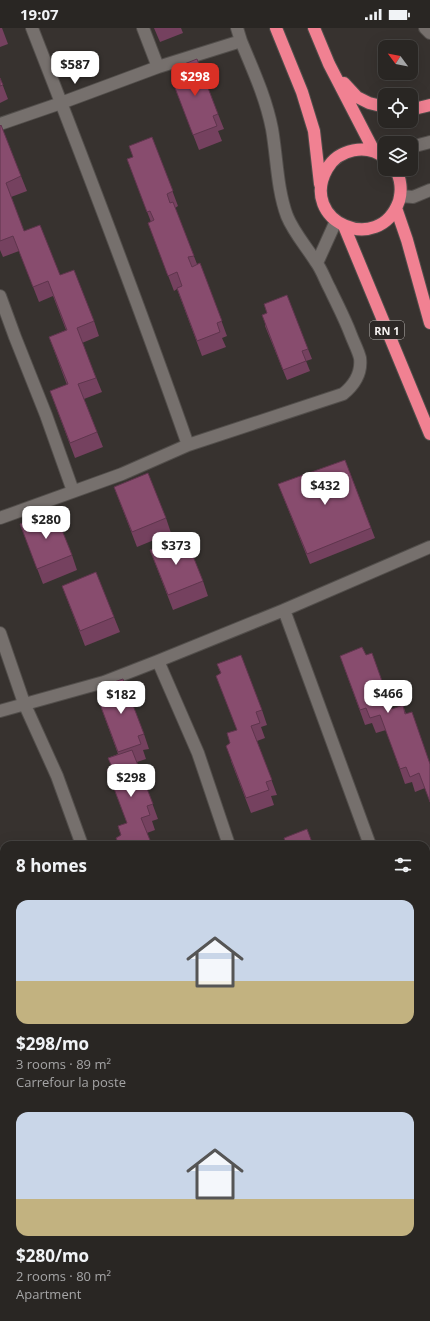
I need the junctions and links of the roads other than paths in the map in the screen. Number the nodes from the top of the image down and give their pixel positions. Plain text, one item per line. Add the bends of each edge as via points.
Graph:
1 (32, 28) edge
2 (143, 28) edge
3 (237, 28) edge
4 (276, 28) edge
5 (314, 28) edge
6 (425, 28) edge
7 (430, 33) edge
8 (241, 41) junction
9 (329, 64) junction
10 (158, 66) junction
11 (61, 103) junction
12 (378, 105) edge
13 (430, 105) edge
14 (418, 108) edge
15 (0, 124) edge
16 (430, 142) edge
17 (418, 146) edge
18 (378, 149) edge
19 (378, 153) edge
20 (399, 176) edge
21 (321, 187) junction
22 (430, 190) edge
23 (400, 196) junction
24 (396, 208) junction
25 (340, 224) junction
26 (317, 263) junction
27 (0, 296) edge
28 (430, 323) edge
29 (430, 434) edge
30 (188, 445) junction
31 (73, 491) junction
32 (0, 518) edge
33 (430, 547) edge
34 (284, 610) junction
35 (0, 633) edge
36 (158, 661) junction
37 (24, 703) junction
38 (0, 711) edge
39 (81, 841) edge
40 (229, 841) edge
41 (369, 841) edge

1 - 11 street
2 - 10 street
3 - 8 street
4 - 21 highway via 302,92 314,131
5 - 9 highway
6 - 7 street
8 - 10 street
8 - 26 street via 268,111 287,215 303,246
9 - 12 highway via 357,98
9 - 18 highway
10 - 11 street
11 - 15 street
11 - 30 street
13 - 14 highway
16 - 17 street
19 - 21 highway via 362,149 338,156 329,164 323,175
20 - 23 highway
21 - 25 highway via 325,209
22 - 23 street via 414,197
23 - 24 highway
24 - 25 highway via 389,218 368,229 356,230
24 - 28 highway via 408,240
25 - 26 street
25 - 29 highway, RN 1
26 - 30 street via 360,358 357,379 351,388 333,398
27 - 31 street
30 - 31 street via 122,474
31 - 32 street
33 - 34 street
34 - 36 street
34 - 41 street
35 - 37 street
36 - 37 street via 104,682
36 - 40 street via 198,753
37 - 38 street
37 - 39 street via 57,776

